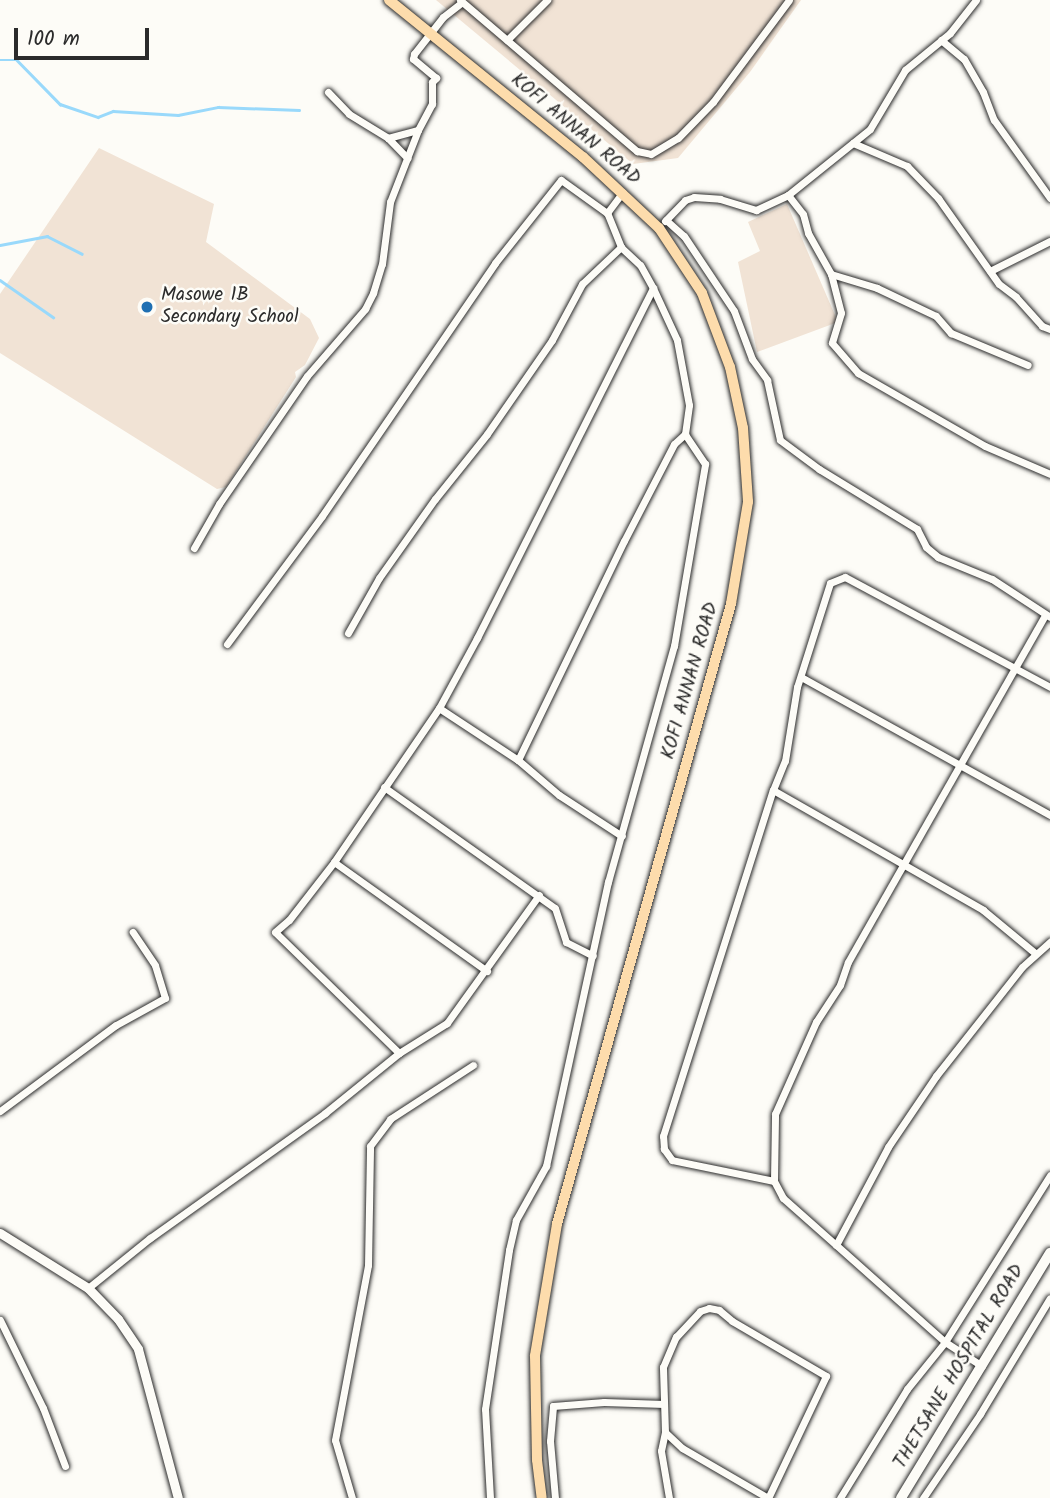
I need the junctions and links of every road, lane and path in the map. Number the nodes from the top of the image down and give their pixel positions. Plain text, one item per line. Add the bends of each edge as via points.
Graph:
1 (389, 0) edge
2 (547, 0) edge
3 (789, 0) edge
4 (976, 0) edge
5 (461, 1) edge
6 (429, 32) junction
7 (508, 40) junction
8 (941, 40) junction
9 (328, 92) dead end
10 (418, 130) junction
11 (387, 138) junction
12 (853, 143) junction
13 (407, 159) junction
14 (623, 192) junction
15 (788, 195) junction
16 (1050, 198) edge
17 (607, 213) junction
18 (663, 224) junction
19 (1050, 241) edge
20 (621, 247) junction
21 (990, 271) junction
22 (831, 274) junction
23 (653, 288) junction
24 (1050, 329) edge
25 (1028, 365) dead end
26 (685, 434) junction
27 (1050, 474) edge
28 (194, 548) dead end
29 (1047, 616) edge
30 (348, 633) dead end
31 (227, 644) dead end
32 (1014, 668) junction
33 (801, 677) junction
34 (1050, 687) edge
35 (439, 708) junction
36 (518, 760) junction
37 (960, 765) junction
38 (384, 787) junction
39 (773, 790) junction
40 (1050, 815) edge
41 (622, 836) junction
42 (334, 862) junction
43 (904, 865) junction
44 (540, 895) junction
45 (133, 932) dead end
46 (1050, 942) edge
47 (1035, 953) junction
48 (593, 956) junction
49 (486, 971) junction
50 (399, 1053) junction
51 (473, 1065) dead end
52 (0, 1111) edge
53 (1050, 1175) edge
54 (774, 1181) junction
55 (0, 1233) edge
56 (836, 1245) junction
57 (1050, 1253) edge
58 (88, 1288) junction
59 (1050, 1298) edge
60 (0, 1320) edge
61 (945, 1342) junction
62 (982, 1366) junction
63 (664, 1404) junction
64 (665, 1432) junction
65 (65, 1466) dead end
66 (178, 1498) edge
67 (352, 1498) edge
68 (490, 1498) edge
69 (542, 1498) edge
70 (555, 1498) edge
71 (668, 1498) edge
72 (768, 1498) edge
73 (840, 1498) edge
74 (901, 1498) edge
75 (923, 1498) edge

1 - 6 main road, KOFI ANNAN ROAD
2 - 7 street
3 - 7 street via 713,102 678,138 651,154 637,151
4 - 8 street
5 - 6 street
5 - 7 street
6 - 10 street via 414,54 436,78 432,104
6 - 14 main road, KOFI ANNAN ROAD
8 - 12 street via 905,71 870,129
8 - 16 street via 964,59 994,120
9 - 11 street via 349,114
10 - 11 street
10 - 13 street
11 - 13 street
12 - 15 street
12 - 21 street via 907,166 938,198
13 - 28 street via 390,202 382,264 365,309 307,376
14 - 17 street
14 - 18 main road, KOFI ANNAN ROAD
15 - 18 street via 755,210 694,197 685,200
15 - 22 street via 803,214 808,233
17 - 20 street
17 - 31 street via 561,180 495,263 322,516
18 - 29 street via 684,236 731,303 752,359 767,380 780,440 917,529 926,547 938,557 992,579
18 - 69 main road, KOFI ANNAN ROAD via 702,293 730,366 743,428 748,502 732,604 557,1224 535,1356
19 - 21 street
20 - 23 street via 640,265
20 - 30 street via 582,284 552,340 379,578
21 - 24 street via 1036,321
22 - 25 street via 877,288 933,314 951,333
22 - 27 street via 841,313 832,342 858,373 985,446
23 - 26 street via 677,340 685,375 689,405
23 - 35 street
26 - 36 street via 674,444 624,541
26 - 41 street via 705,464 695,534 674,646
29 - 32 street
32 - 33 street via 845,577 830,583
32 - 34 street
32 - 37 street
33 - 37 street
33 - 39 street via 785,761
35 - 36 street
35 - 38 street
36 - 41 street via 559,795
37 - 40 street
37 - 43 street
38 - 42 street
38 - 44 street
39 - 43 street
39 - 54 street via 663,1136 664,1149 672,1160
41 - 48 street
42 - 49 street
42 - 50 street via 275,932
43 - 47 street via 983,910
43 - 54 street via 816,1022 775,1114
44 - 48 street via 555,908 566,942
44 - 49 street
45 - 52 street via 155,965 165,998 116,1025
46 - 47 street
47 - 56 street via 936,1076 888,1147
48 - 68 street via 546,1166 516,1220 509,1250 485,1409
49 - 50 street via 447,1023
50 - 58 street
51 - 67 street via 390,1119 370,1146 368,1265 335,1440
53 - 61 street
54 - 56 street via 783,1198
55 - 58 street
56 - 61 street
57 - 62 main road, THETSANE HOSPITAL ROAD
58 - 66 street via 118,1319 138,1349
59 - 75 street
60 - 65 street
61 - 62 street
61 - 73 street via 907,1389
62 - 74 main road, THETSANE HOSPITAL ROAD
63 - 64 street
63 - 70 street via 553,1406 550,1441
63 - 72 street via 663,1367 676,1337 700,1311 709,1308 826,1376
64 - 71 street via 661,1451
64 - 72 street via 682,1448

